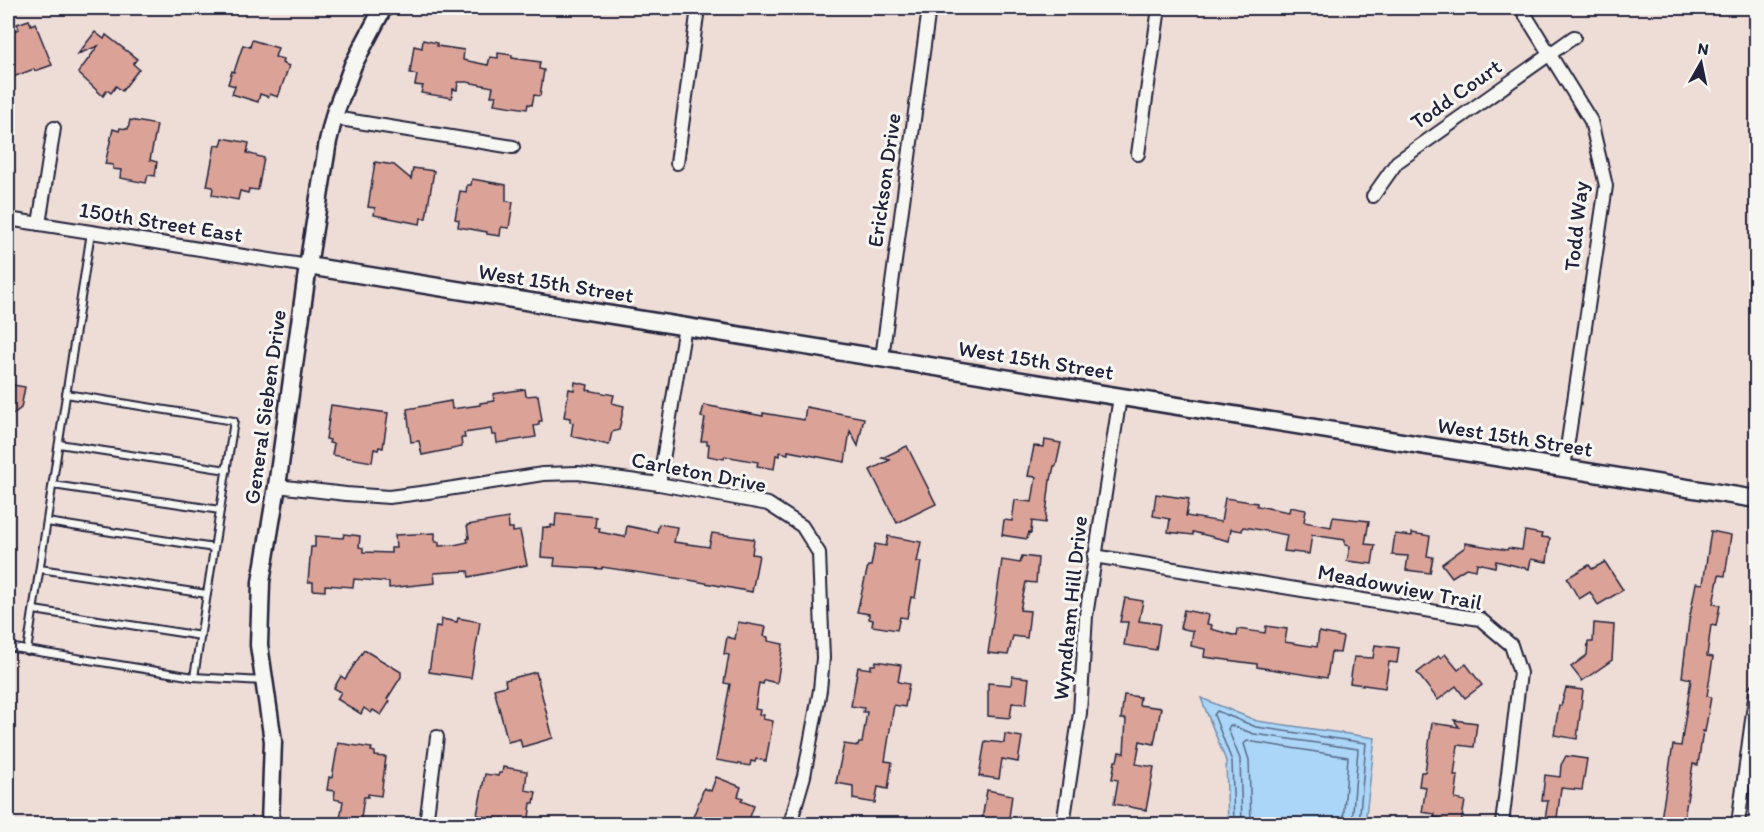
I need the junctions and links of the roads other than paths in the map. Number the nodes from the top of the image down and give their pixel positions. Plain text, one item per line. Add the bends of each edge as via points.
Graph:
1 (383, 8) edge
2 (698, 8) edge
3 (929, 8) edge
4 (1160, 8) edge
5 (1521, 8) edge
6 (1574, 37) dead end
7 (1550, 52) junction
8 (334, 118) junction
9 (54, 128) dead end
10 (513, 147) dead end
11 (1137, 154) dead end
12 (677, 163) dead end
13 (1372, 196) dead end
14 (8, 219) edge
15 (39, 224) junction
16 (91, 232) junction
17 (308, 266) junction
18 (685, 326) junction
19 (882, 358) junction
20 (66, 394) junction
21 (1119, 397) junction
22 (59, 444) junction
23 (1564, 468) junction
24 (226, 470) junction
25 (659, 484) junction
26 (52, 485) junction
27 (277, 486) junction
28 (1756, 499) edge
29 (220, 510) junction
30 (47, 522) junction
31 (214, 548) junction
32 (1094, 556) junction
33 (40, 569) junction
34 (207, 594) junction
35 (34, 610) junction
36 (201, 636) junction
37 (8, 647) edge
38 (27, 651) junction
39 (194, 677) junction
40 (264, 681) junction
41 (1756, 690) edge
42 (437, 736) dead end
43 (270, 825) edge
44 (426, 825) edge
45 (790, 825) edge
46 (1063, 825) edge
47 (1502, 825) edge
48 (1738, 825) edge

1 - 8 street, General Sieben Drive via 353,65
2 - 12 street
3 - 19 street, Erickson Drive
4 - 11 street
5 - 7 street, Todd Way
6 - 7 street, Todd Court
7 - 13 street, Todd Court via 1397,162
7 - 23 street, Todd Way via 1591,121 1606,186
8 - 10 street
8 - 17 street, General Sieben Drive
9 - 15 street
14 - 15 street, 150th Street East
15 - 16 street, 150th Street East
16 - 17 street, 150th Street East
16 - 20 lane
17 - 18 street, West 15th Street
17 - 27 street, General Sieben Drive
18 - 19 street, West 15th Street
18 - 25 street
19 - 21 street, West 15th Street
20 - 22 lane
20 - 24 lane via 234,421
21 - 23 street, West 15th Street
21 - 32 street, Wyndham Hill Drive
22 - 24 lane
22 - 26 lane
23 - 28 street, West 15th Street
24 - 29 lane
25 - 27 street, Carleton Drive via 578,473 543,474 389,497
25 - 45 street, Carleton Drive via 768,504 802,526 819,552 822,674 804,776
26 - 29 lane
26 - 30 lane
27 - 40 street, General Sieben Drive via 261,582 259,645
29 - 31 lane
30 - 31 lane
30 - 33 lane
31 - 34 lane
32 - 46 street, Wyndham Hill Drive via 1080,713
32 - 47 street, Meadowview Trail via 1480,619 1511,645 1520,673
33 - 34 lane
33 - 35 lane
34 - 36 lane
35 - 36 lane
35 - 38 lane
36 - 39 lane
37 - 38 lane
38 - 39 lane
39 - 40 lane
40 - 43 street, General Sieben Drive via 273,741
41 - 48 street
42 - 44 street

